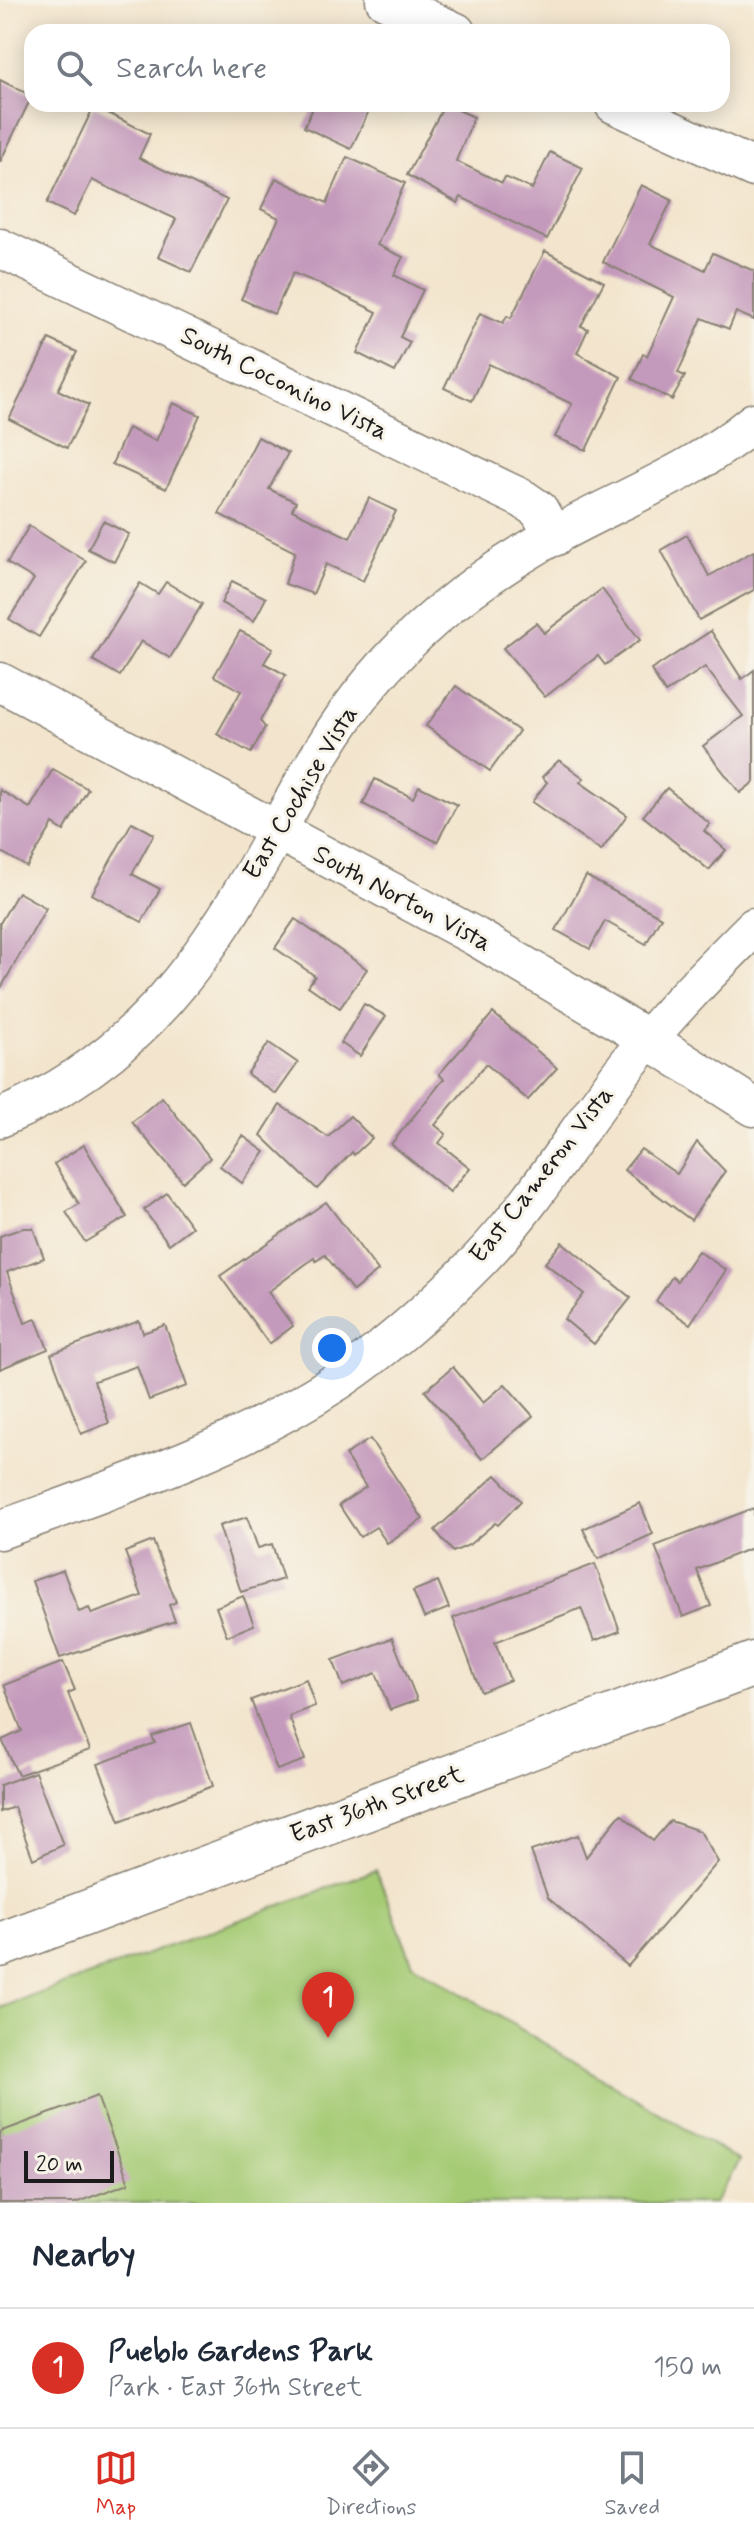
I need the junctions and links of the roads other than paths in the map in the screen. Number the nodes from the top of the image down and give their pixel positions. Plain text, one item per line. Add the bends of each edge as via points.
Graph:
1 (385, 0) edge
2 (438, 24) edge
3 (632, 112) edge
4 (754, 168) edge
5 (0, 248) edge
6 (754, 422) edge
7 (554, 537) junction
8 (0, 682) edge
9 (276, 833) junction
10 (754, 927) edge
11 (649, 1039) junction
12 (754, 1107) edge
13 (0, 1118) edge
14 (0, 1530) edge
15 (754, 1664) edge
16 (0, 1945) edge

1 - 2 street
3 - 4 street
5 - 7 street, South Coconino Vista via 511,493 539,510
6 - 7 street, East Cochise Vista via 652,486
7 - 9 street, East Cochise Vista via 475,584 402,647 328,740
8 - 9 street, South Norton Vista
9 - 11 street, South Norton Vista via 476,937
9 - 13 street, East Cochise Vista via 210,945 176,991 97,1064
10 - 11 street, East Cameron Vista
11 - 12 street, South Norton Vista
11 - 14 street, East Cameron Vista via 482,1257 422,1316 337,1381 173,1467
15 - 16 main road, East 36th Street

